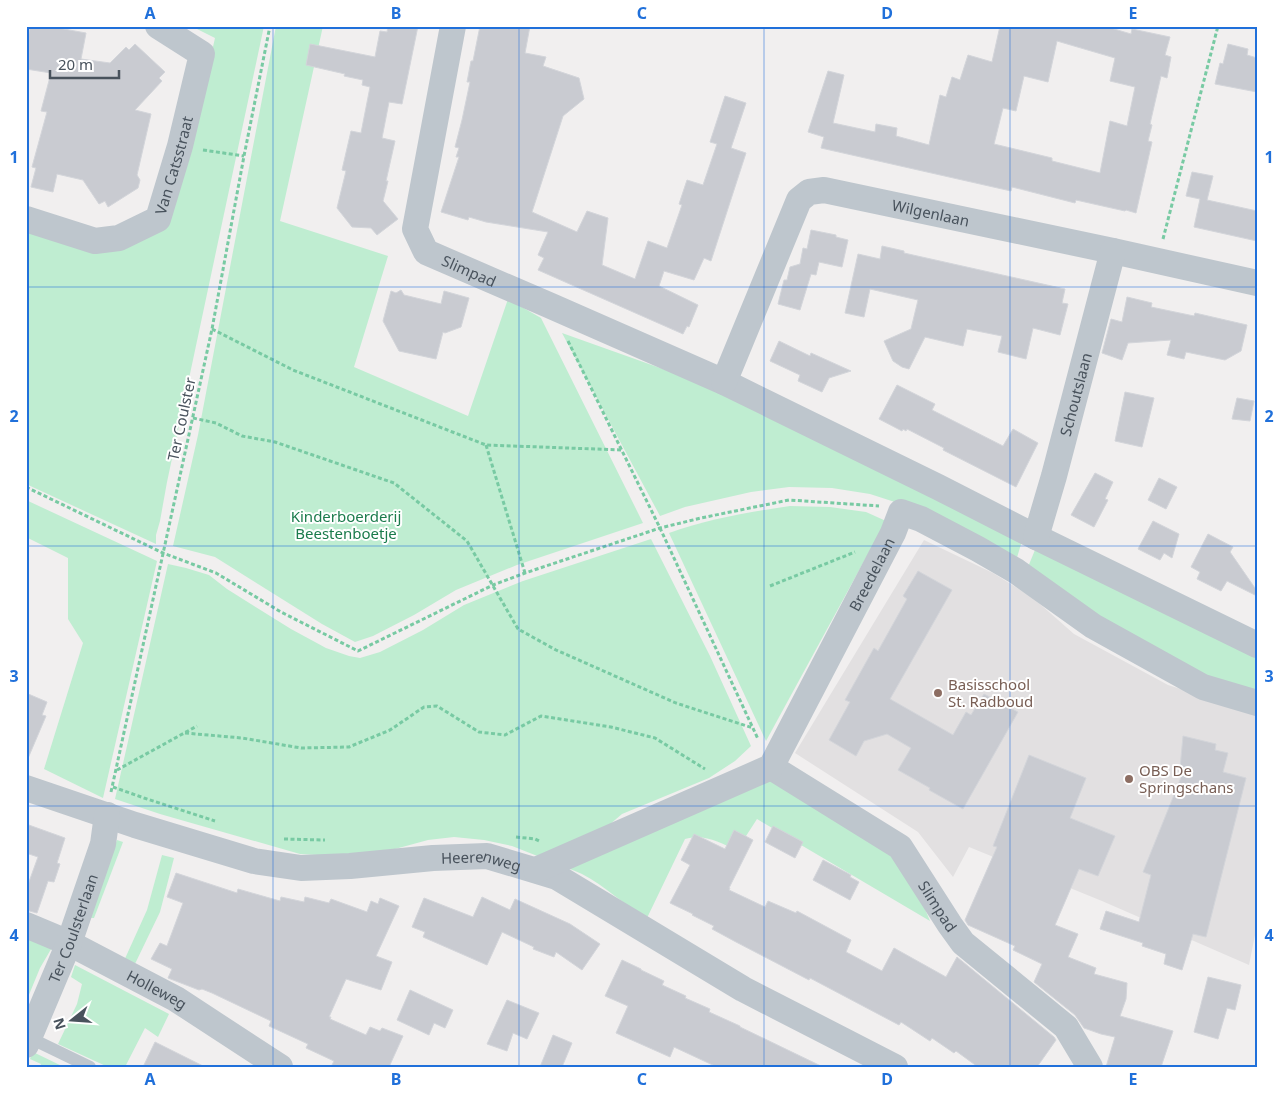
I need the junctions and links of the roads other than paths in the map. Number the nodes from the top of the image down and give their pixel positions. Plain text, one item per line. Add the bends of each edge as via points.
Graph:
1 (158, 26) edge
2 (452, 26) edge
3 (26, 219) edge
4 (1113, 251) junction
5 (1257, 283) edge
6 (724, 382) junction
7 (1036, 538) junction
8 (1257, 645) edge
9 (1257, 703) edge
10 (771, 767) junction
11 (26, 788) edge
12 (106, 815) junction
13 (536, 870) junction
14 (26, 925) edge
15 (69, 943) junction
16 (28, 1042) edge
17 (90, 1067) edge
18 (280, 1067) edge
19 (894, 1067) edge
20 (1090, 1067) edge

1 - 3 street, Van Catsstraat via 202,54 158,219 119,238 95,242
2 - 6 street, Slimpad via 415,229 426,252
4 - 5 street, Wilgenlaan
4 - 6 street, Wilgenlaan via 824,190 809,192 799,200
4 - 7 street, Schoutslaan
6 - 7 street
7 - 8 street
9 - 10 street, Breedelaan via 1203,687 1092,626 1016,572 921,519 897,523
10 - 13 street
10 - 20 street, Slimpad via 900,848 963,943 1066,1027
11 - 12 street, Heerenweg
12 - 13 street, Heerenweg via 254,861 302,868 487,856
12 - 15 street, Ter Coulsterlaan via 104,844
13 - 19 street, Heerenweg via 557,877 743,989
14 - 15 street, Holleweg
15 - 16 street, Ter Coulsterlaan
15 - 18 street, Holleweg via 176,999
16 - 17 lane, Ter Coulsterlaan

